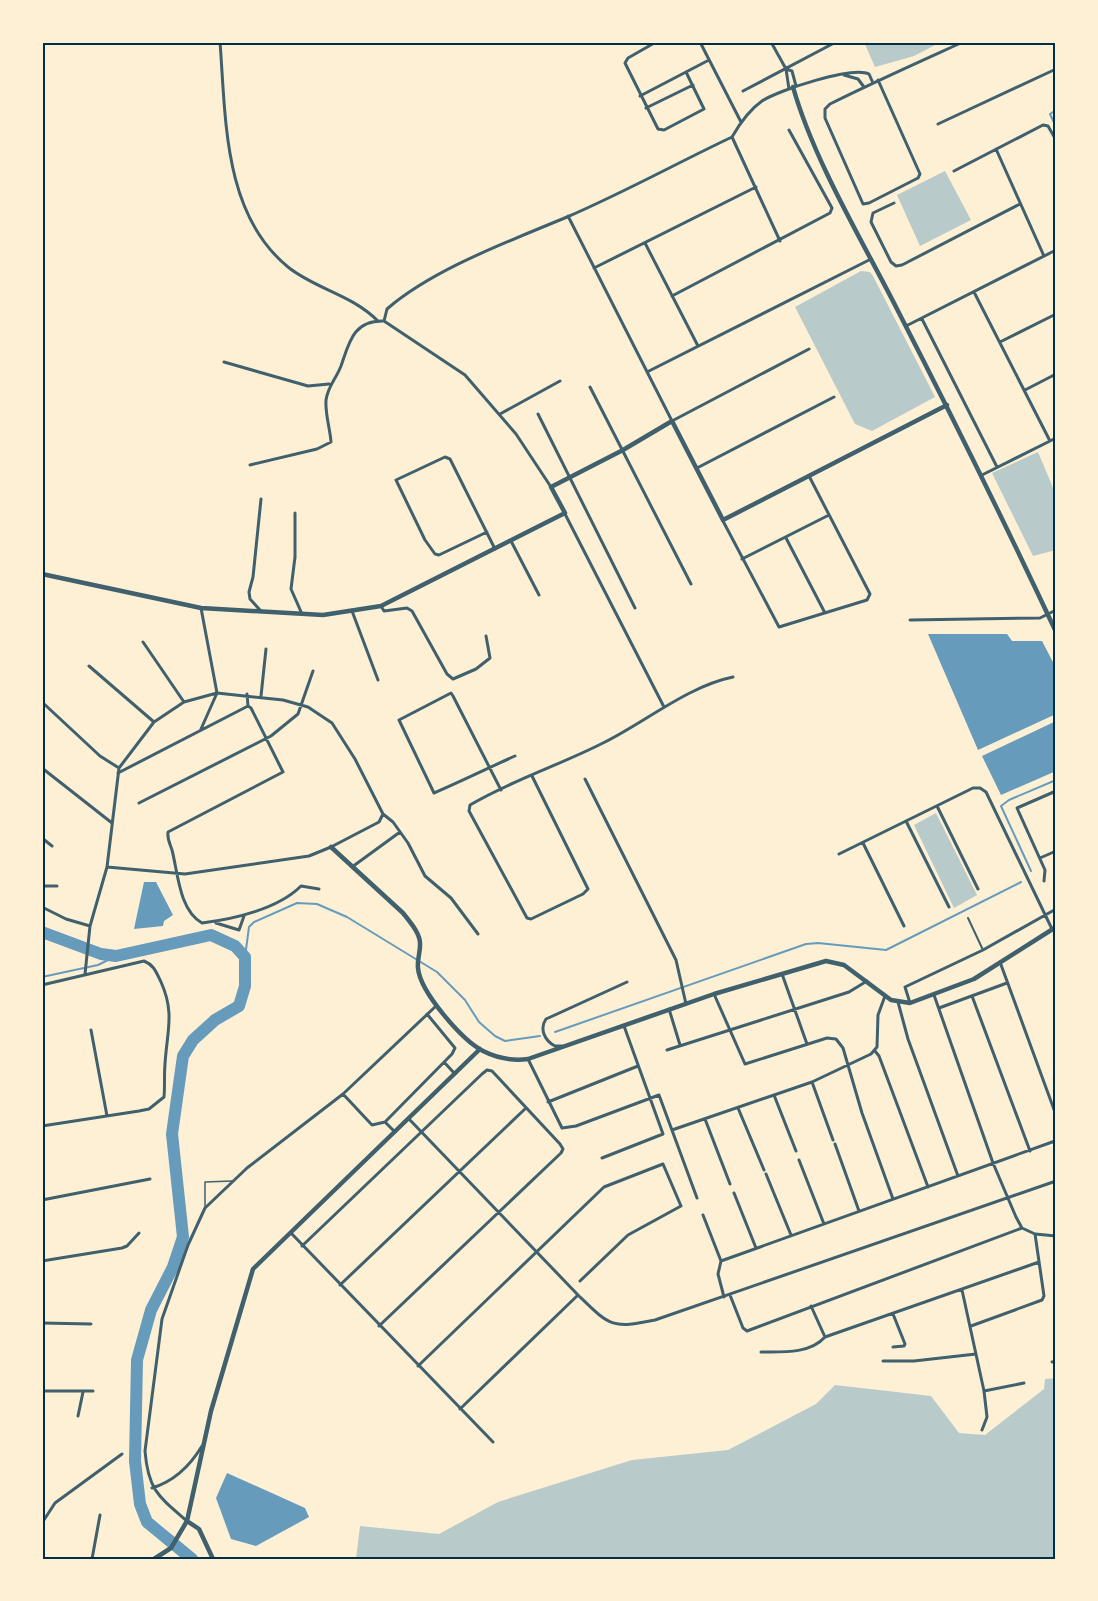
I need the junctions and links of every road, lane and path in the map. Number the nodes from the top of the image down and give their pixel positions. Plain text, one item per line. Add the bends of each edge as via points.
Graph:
1 (220, 42) edge
2 (656, 42) edge
3 (700, 42) edge
4 (771, 42) edge
5 (836, 42) edge
6 (963, 42) edge
7 (709, 60) junction
8 (786, 69) junction
9 (1056, 69) edge
10 (686, 72) junction
11 (842, 75) junction
12 (878, 80) junction
13 (873, 83) junction
14 (693, 85) junction
15 (864, 87) junction
16 (793, 88) junction
17 (743, 91) dead end
18 (640, 96) junction
19 (646, 108) junction
20 (741, 122) junction
21 (938, 123) dead end
22 (789, 130) dead end
23 (732, 136) junction
24 (1056, 140) edge
25 (996, 149) junction
26 (954, 171) dead end
27 (756, 187) junction
28 (894, 203) dead end
29 (1020, 204) junction
30 (568, 216) junction
31 (780, 241) junction
32 (645, 243) junction
33 (1056, 250) edge
34 (1044, 256) junction
35 (872, 259) junction
36 (594, 268) junction
37 (974, 292) junction
38 (672, 296) junction
39 (1056, 314) edge
40 (922, 319) junction
41 (378, 321) junction
42 (384, 321) junction
43 (906, 326) junction
44 (1000, 342) junction
45 (698, 346) junction
46 (809, 349) dead end
47 (224, 362) dead end
48 (647, 372) junction
49 (1056, 374) edge
50 (560, 381) dead end
51 (329, 384) junction
52 (590, 387) dead end
53 (1025, 390) junction
54 (834, 397) dead end
55 (947, 405) junction
56 (500, 414) junction
57 (538, 414) dead end
58 (672, 421) junction
59 (1056, 438) edge
60 (1050, 441) junction
61 (623, 450) junction
62 (250, 465) dead end
63 (998, 467) junction
64 (696, 468) junction
65 (982, 475) junction
66 (809, 476) junction
67 (568, 477) junction
68 (551, 487) junction
69 (261, 500) dead end
70 (295, 513) dead end
71 (565, 513) junction
72 (829, 515) junction
73 (723, 520) junction
74 (487, 532) junction
75 (785, 537) junction
76 (510, 541) junction
77 (495, 549) junction
78 (742, 559) junction
79 (42, 574) edge
80 (691, 584) dead end
81 (539, 595) dead end
82 (381, 606) junction
83 (201, 608) junction
84 (635, 608) dead end
85 (351, 610) junction
86 (1056, 610) edge
87 (261, 611) junction
88 (302, 614) junction
89 (825, 614) junction
90 (1048, 614) junction
91 (910, 620) dead end
92 (1056, 632) edge
93 (486, 636) dead end
94 (143, 642) dead end
95 (266, 649) dead end
96 (90, 666) dead end
97 (314, 672) dead end
98 (733, 677) dead end
99 (378, 680) dead end
100 (217, 693) junction
101 (247, 694) junction
102 (261, 696) junction
103 (42, 702) edge
104 (184, 702) junction
105 (302, 705) junction
106 (248, 706) junction
107 (664, 707) junction
108 (154, 723) junction
109 (201, 730) junction
110 (267, 738) junction
111 (515, 756) dead end
112 (42, 768) edge
113 (119, 768) junction
114 (489, 768) junction
115 (118, 773) junction
116 (532, 776) junction
117 (585, 779) dead end
118 (501, 790) junction
119 (1056, 791) edge
120 (139, 803) dead end
121 (937, 806) junction
122 (383, 814) junction
123 (906, 821) junction
124 (112, 823) junction
125 (401, 832) junction
126 (42, 838) edge
127 (863, 843) junction
128 (52, 846) dead end
129 (331, 848) junction
130 (1056, 851) edge
131 (839, 854) dead end
132 (1040, 858) junction
133 (107, 867) junction
134 (351, 868) junction
135 (175, 873) junction
136 (1044, 881) dead end
137 (42, 886) edge
138 (57, 886) dead end
139 (978, 889) dead end
140 (319, 890) dead end
141 (42, 907) edge
142 (949, 907) dead end
143 (1056, 909) edge
144 (1045, 914) junction
145 (244, 916) junction
146 (968, 918) dead end
147 (213, 922) junction
148 (90, 926) junction
149 (904, 926) dead end
150 (1054, 928) edge
151 (478, 934) dead end
152 (983, 950) junction
153 (1000, 962) junction
154 (85, 972) junction
155 (782, 973) junction
156 (867, 981) junction
157 (627, 982) dead end
158 (1007, 983) junction
159 (42, 986) edge
160 (714, 994) junction
161 (934, 995) junction
162 (885, 996) junction
163 (972, 996) junction
164 (898, 1002) junction
165 (910, 1003) junction
166 (686, 1004) junction
167 (437, 1006) junction
168 (795, 1008) junction
169 (939, 1008) junction
170 (669, 1009) junction
171 (427, 1014) junction
172 (623, 1024) junction
173 (728, 1029) junction
174 (91, 1030) dead end
175 (807, 1044) junction
176 (680, 1045) junction
177 (564, 1046) junction
178 (480, 1049) junction
179 (667, 1050) dead end
180 (875, 1051) junction
181 (528, 1059) junction
182 (444, 1062) junction
183 (848, 1065) junction
184 (638, 1066) junction
185 (455, 1074) junction
186 (812, 1082) junction
187 (343, 1094) junction
188 (774, 1095) junction
189 (650, 1098) junction
190 (548, 1102) junction
191 (738, 1107) junction
192 (526, 1108) junction
193 (1056, 1114) edge
194 (107, 1116) junction
195 (409, 1119) junction
196 (705, 1119) junction
197 (42, 1121) edge
198 (385, 1122) junction
199 (42, 1126) edge
200 (672, 1130) junction
201 (420, 1131) junction
202 (395, 1132) junction
203 (42, 1141) edge
204 (1055, 1142) edge
205 (1030, 1150) junction
206 (796, 1151) dead end
207 (602, 1158) dead end
208 (799, 1160) dead end
209 (993, 1163) junction
210 (764, 1170) dead end
211 (459, 1172) junction
212 (766, 1174) dead end
213 (958, 1176) junction
214 (150, 1179) dead end
215 (1056, 1181) edge
216 (231, 1182) junction
217 (730, 1184) dead end
218 (928, 1187) junction
219 (734, 1193) dead end
220 (697, 1198) dead end
221 (1007, 1198) junction
222 (893, 1199) junction
223 (42, 1200) edge
224 (205, 1208) junction
225 (859, 1211) junction
226 (498, 1213) junction
227 (703, 1215) dead end
228 (824, 1224) junction
229 (1022, 1228) junction
230 (139, 1233) dead end
231 (291, 1233) junction
232 (1035, 1234) junction
233 (791, 1235) junction
234 (1056, 1236) edge
235 (302, 1246) junction
236 (756, 1248) junction
237 (537, 1252) junction
238 (42, 1261) edge
239 (722, 1261) junction
240 (1039, 1262) junction
241 (579, 1281) dead end
242 (340, 1285) junction
243 (962, 1290) junction
244 (578, 1295) junction
245 (730, 1295) junction
246 (724, 1297) junction
247 (811, 1306) junction
248 (893, 1314) junction
249 (42, 1323) edge
250 (91, 1324) dead end
251 (379, 1326) junction
252 (971, 1326) junction
253 (825, 1337) junction
254 (893, 1347) dead end
255 (761, 1352) dead end
256 (976, 1354) junction
257 (883, 1361) dead end
258 (418, 1366) junction
259 (1024, 1383) dead end
260 (42, 1391) edge
261 (93, 1391) dead end
262 (984, 1391) junction
263 (83, 1392) junction
264 (460, 1409) junction
265 (78, 1416) dead end
266 (982, 1430) dead end
267 (493, 1442) dead end
268 (204, 1444) junction
269 (122, 1454) dead end
270 (152, 1488) junction
271 (100, 1515) dead end
272 (188, 1521) junction
273 (42, 1523) edge
274 (92, 1559) edge
275 (154, 1559) edge
276 (213, 1559) edge

1 - 41 street via 225,123 234,172 253,227 289,268 359,304
2 - 18 street via 625,63
3 - 7 street
4 - 8 street
5 - 8 street
6 - 12 street
7 - 10 street
7 - 20 street
8 - 16 street
8 - 16 street via 792,71
8 - 17 street
9 - 21 street
10 - 14 street
10 - 18 street
11 - 13 street via 862,71 869,74
11 - 15 street via 858,79
11 - 16 street
12 - 13 street
12 - 15 street via 920,174 863,204 825,118 825,109
13 - 15 street
14 - 19 street
14 - 19 street via 704,106 663,130 658,129
16 - 20 street via 762,101
16 - 35 street via 802,116
18 - 19 street
20 - 23 street
22 - 31 street via 832,208 826,217
23 - 27 street
23 - 30 street
24 - 25 street via 1048,126 1042,125
25 - 26 street
25 - 29 street
27 - 31 street
27 - 32 street
28 - 29 street via 873,213 871,222 896,266
29 - 34 street
30 - 36 street
30 - 42 street via 488,250 421,285 387,309
31 - 38 street
32 - 36 street
32 - 38 street
33 - 34 street
34 - 37 street
35 - 43 street
35 - 45 street
36 - 48 street
37 - 40 street
37 - 44 street
38 - 45 street
39 - 44 street
40 - 43 street
40 - 63 street
41 - 42 street
41 - 51 street via 357,329
42 - 56 street via 465,375
43 - 55 street
44 - 53 street
45 - 48 street
46 - 58 street
47 - 51 street via 308,386
48 - 58 street
49 - 53 street
50 - 56 street
51 - 62 street via 326,400 331,442
52 - 61 street
53 - 60 street
54 - 64 street
55 - 65 street
55 - 66 street
56 - 68 street
57 - 67 street
58 - 61 street
58 - 64 street
59 - 60 street
60 - 63 street
61 - 67 street
61 - 80 street
63 - 65 street
64 - 73 street
65 - 90 street
66 - 72 street
66 - 73 street
67 - 68 street
67 - 84 street
68 - 71 street
69 - 87 street via 249,592 254,606
70 - 88 street via 291,589
71 - 76 street
71 - 107 street
72 - 75 street
72 - 89 street via 870,594 867,600
73 - 78 street
74 - 74 street via 450,459 445,457 396,480 431,551 439,555
74 - 77 street
75 - 78 street
75 - 89 street
76 - 77 street
76 - 81 street
77 - 82 street
78 - 89 street via 777,624 782,627
79 - 83 street
82 - 85 street
82 - 93 street via 384,611 412,611 453,679 490,658
83 - 87 street
83 - 100 street
85 - 88 street
85 - 99 street
86 - 90 street
87 - 88 street
90 - 91 street via 1040,618
90 - 92 street
94 - 104 street
95 - 102 street
96 - 108 street
97 - 105 street
98 - 107 street
100 - 101 street
100 - 104 street
100 - 109 street
101 - 102 street
101 - 106 street
102 - 105 street
103 - 113 street via 100,756
104 - 108 street
105 - 110 street via 298,714
105 - 122 street via 332,723
106 - 109 street
106 - 110 street
107 - 116 street via 604,743
108 - 113 street
109 - 115 street
110 - 120 street
110 - 135 street via 283,772 171,830 167,836
111 - 114 street
112 - 124 street
113 - 115 street
114 - 114 street via 451,693 401,718 399,723 434,793
114 - 118 street
115 - 124 street
116 - 118 street
116 - 118 street via 588,889 536,918 527,918 469,810 470,805
117 - 166 street via 676,960
119 - 132 street via 1017,811
121 - 123 street
121 - 139 street
121 - 144 street via 972,788 986,792
122 - 125 street
122 - 129 street via 380,822
123 - 127 street
123 - 142 street
124 - 133 street
125 - 134 street
125 - 151 street via 425,876 451,898
126 - 128 street
127 - 131 street
127 - 149 street
129 - 134 street
129 - 135 street via 309,856
130 - 132 street
132 - 136 street
133 - 135 street
133 - 148 street
134 - 167 street via 403,913 420,939 419,972
135 - 147 street via 197,920
137 - 138 street
140 - 145 street via 302,886 286,898
141 - 148 street
143 - 144 street
144 - 150 street
144 - 152 street
145 - 147 street
145 - 147 street via 239,930
146 - 152 street
148 - 154 street
150 - 153 street
152 - 165 street via 905,987
153 - 158 street
153 - 161 street via 974,979
154 - 159 street
154 - 194 street via 151,963 169,1001 164,1097 149,1109
155 - 156 street via 826,961 844,965
155 - 160 street
155 - 168 street
156 - 162 street
156 - 168 street via 849,992
157 - 177 street via 546,1019 546,1037 555,1046
158 - 163 street
158 - 193 street
160 - 166 street
160 - 173 street
161 - 165 street
161 - 169 street
162 - 164 street
162 - 180 street via 878,1015
163 - 169 street
163 - 205 street
164 - 165 street
164 - 213 street
166 - 170 street
167 - 171 street
167 - 178 street
168 - 173 street
168 - 175 street
169 - 209 street
170 - 172 street
170 - 176 street
171 - 182 street via 455,1048
171 - 187 street
172 - 177 street
172 - 184 street
173 - 175 street via 745,1064
173 - 176 street
174 - 194 street
175 - 183 street via 836,1039
176 - 179 street
177 - 181 street
178 - 181 street via 505,1058
178 - 185 street
180 - 183 street
180 - 218 street
181 - 190 street
182 - 185 street
182 - 198 street
183 - 186 street
183 - 222 street
184 - 189 street
184 - 190 street
185 - 195 street
186 - 188 street
186 - 225 street
187 - 198 street via 372,1125
187 - 216 street
188 - 191 street
188 - 206 street
189 - 190 street via 568,1129 557,1122
189 - 200 street via 659,1095
189 - 207 street via 662,1137
191 - 196 street
191 - 210 street
192 - 201 street via 487,1070
192 - 211 street
192 - 226 street via 563,1149
194 - 199 street
195 - 201 street
195 - 202 street
196 - 200 street
196 - 217 street
197 - 199 street
198 - 202 street
199 - 203 street
200 - 220 street
201 - 211 street
201 - 235 street
202 - 231 street
204 - 205 street
205 - 209 street
208 - 228 street
209 - 213 street
209 - 221 street
211 - 226 street
211 - 242 street
212 - 233 street
213 - 218 street
214 - 223 street
215 - 221 street
216 - 224 street
216 - 224 lane via 205,1182
218 - 222 street
219 - 236 street
221 - 229 street
221 - 245 street
222 - 225 street
224 - 270 street via 162,1319 145,1451
225 - 228 street
226 - 237 street
226 - 251 street
227 - 239 street
228 - 233 street
229 - 232 street
229 - 247 street
230 - 238 street via 122,1248
231 - 235 street
231 - 268 street via 253,1269
232 - 234 street
232 - 240 street
233 - 236 street
235 - 242 street
236 - 239 street
237 - 241 street via 604,1187 661,1164 681,1203 678,1209 628,1235
237 - 244 street
237 - 258 street
239 - 246 street via 718,1274
240 - 243 street
240 - 252 street via 1045,1291 1042,1300
242 - 251 street
243 - 248 street
243 - 252 street
244 - 246 street via 606,1321 616,1325 655,1320
244 - 264 street
245 - 246 street
245 - 247 street via 747,1331
247 - 253 street
248 - 253 street
248 - 254 street via 904,1347
249 - 250 street
251 - 258 street
252 - 256 street
253 - 255 street via 818,1345 801,1350
256 - 257 street
256 - 262 street
258 - 264 street
259 - 262 street
260 - 263 street
261 - 263 street
262 - 266 street via 987,1417
263 - 265 street
264 - 267 street
268 - 270 street via 187,1467 165,1484
268 - 272 street
269 - 273 street via 55,1503
270 - 272 street
271 - 274 street
272 - 275 street via 171,1548
272 - 276 street via 199,1529

